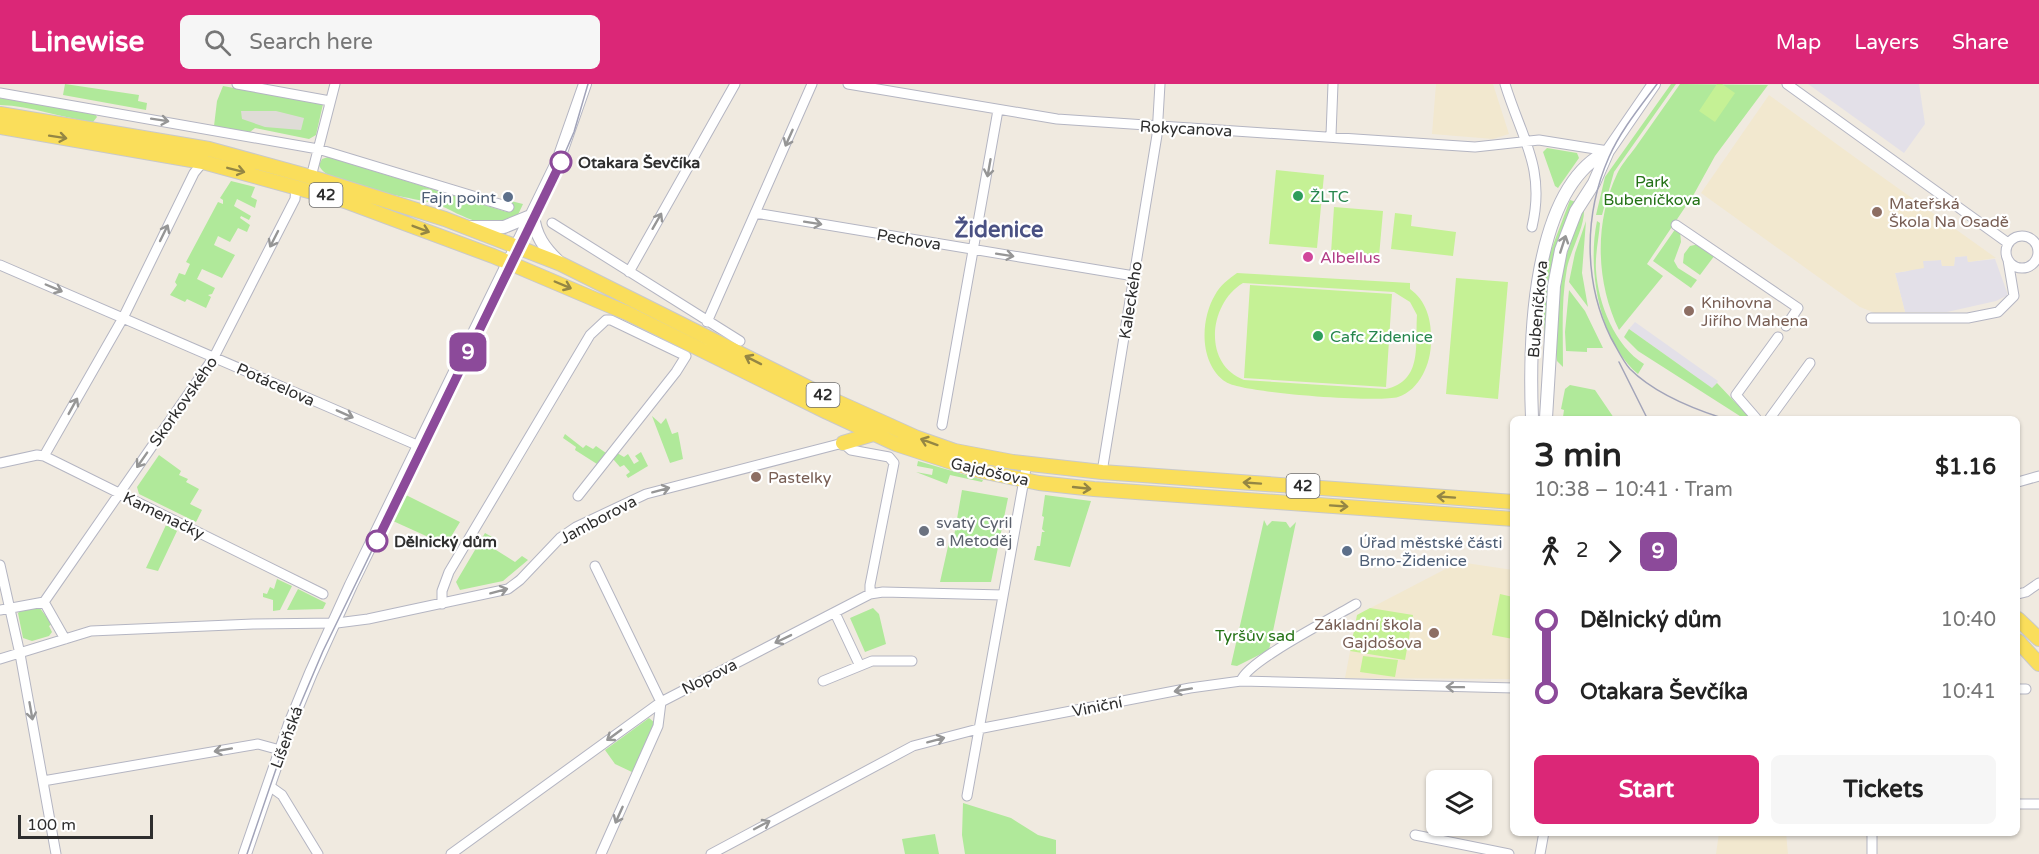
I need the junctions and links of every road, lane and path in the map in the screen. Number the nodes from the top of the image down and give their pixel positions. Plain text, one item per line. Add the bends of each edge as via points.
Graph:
1 (237, 84) edge
2 (335, 84) edge
3 (585, 84) edge
4 (735, 84) edge
5 (812, 84) edge
6 (848, 84) edge
7 (1160, 84) edge
8 (1333, 84) edge
9 (1504, 84) edge
10 (1654, 84) edge
11 (1787, 84) edge
12 (0, 93) edge
13 (330, 101) junction
14 (998, 110) junction
15 (102, 111) junction
16 (0, 114) edge
17 (0, 127) edge
18 (1158, 127) junction
19 (106, 130) junction
20 (1331, 135) junction
21 (1525, 140) junction
22 (318, 149) junction
23 (1608, 151) junction
24 (203, 162) junction
25 (310, 177) junction
26 (296, 186) junction
27 (509, 207) dead end
28 (755, 213) junction
29 (532, 215) junction
30 (552, 223) dead end
31 (1676, 225) dead end
32 (1532, 226) dead end
33 (469, 227) junction
34 (2036, 237) edge
35 (2008, 243) junction
36 (517, 246) junction
37 (974, 250) junction
38 (2008, 260) junction
39 (509, 263) junction
40 (561, 264) junction
41 (2036, 264) edge
42 (0, 265) edge
43 (2021, 268) junction
44 (629, 272) junction
45 (1134, 276) junction
46 (2010, 280) junction
47 (123, 318) junction
48 (1871, 318) dead end
49 (707, 322) junction
50 (1786, 326) dead end
51 (1778, 337) dead end
52 (741, 341) dead end
53 (214, 357) junction
54 (1810, 363) dead end
55 (1532, 416) edge
56 (1546, 416) edge
57 (1754, 416) edge
58 (1771, 416) edge
59 (942, 424) dead end
60 (873, 434) junction
61 (843, 443) junction
62 (419, 446) junction
63 (44, 456) junction
64 (0, 463) edge
65 (1027, 463) junction
66 (1102, 472) junction
67 (2039, 476) edge
68 (1024, 480) junction
69 (2020, 481) edge
70 (119, 493) junction
71 (578, 496) dead end
72 (1510, 499) edge
73 (1510, 519) edge
74 (0, 565) edge
75 (594, 566) dead end
76 (2039, 583) edge
77 (323, 594) dead end
78 (870, 594) junction
79 (2020, 594) edge
80 (1003, 595) junction
81 (44, 602) junction
82 (442, 604) junction
83 (1356, 604) dead end
84 (10, 608) junction
85 (0, 610) edge
86 (836, 613) junction
87 (2020, 621) edge
88 (333, 623) junction
89 (65, 639) junction
90 (2039, 639) edge
91 (2020, 643) edge
92 (20, 654) junction
93 (0, 659) edge
94 (912, 661) dead end
95 (859, 664) junction
96 (2038, 664) edge
97 (823, 681) dead end
98 (1241, 681) junction
99 (1510, 688) edge
100 (661, 702) junction
101 (978, 729) junction
102 (280, 750) junction
103 (43, 781) junction
104 (268, 785) junction
105 (967, 796) dead end
106 (2020, 804) edge
107 (2039, 804) edge
108 (1415, 835) dead end
109 (1543, 836) edge
110 (1872, 836) edge
111 (56, 854) edge
112 (245, 854) edge
113 (318, 854) edge
114 (451, 854) edge
115 (601, 854) edge
116 (711, 854) edge
117 (1509, 854) edge
118 (1540, 854) edge
119 (1872, 854) edge

1 - 13 street
2 - 13 street
3 - 29 street, Líšeňská via 566,143
44 -> 4 street
5 -> 28 street
6 - 14 street, Rokycanova
7 - 18 street, Kaleckého
8 - 20 street
9 - 21 street
10 - 23 street, Bubeníčkova
11 - 35 street
12 - 15 street
13 - 22 street
14 - 18 street, Rokycanova
14 -> 37 street
15 - 19 street
15 -> 22 street
16 - 19 main road, 42
17 -> 24 main road, 42
18 - 20 street, Rokycanova
18 - 45 street, Kaleckého
19 - 25 main road, 42 via 209,149
20 - 21 street, Rokycanova via 1475,147
21 - 23 street
21 - 32 street via 1532,154 1537,188
22 - 25 street
22 - 27 street
23 - 55 street, Bubeníčkova via 1585,164 1559,209 1542,254 1533,345
56 -> 23 street, Bubeníčkova via 1558,263 1573,218
24 -> 26 main road, 42
47 -> 24 street
25 - 33 main road, 42
26 -> 39 main road, 42 via 375,211
26 -> 53 street, Skorkovského via 295,199
28 -> 37 street, Pechova
28 - 49 street
29 - 33 street via 504,227
29 - 36 street, Líšeňská
29 - 40 street via 544,248
30 - 44 street
31 - 50 street via 1798,308
33 - 36 main road, 42
34 - 35 street via 2022,236
34 - 41 street
35 - 38 street
36 - 39 street, Líšeňská
36 - 40 main road, Gajdošova / 42
37 -> 45 street, Pechova
37 - 59 street
38 - 43 street
38 - 46 street
39 -> 60 main road, Gajdošova / 42 via 657,326
39 - 62 street, Líšeňská
65 -> 40 main road, Gajdošova / 42 via 955,451 898,430
41 - 43 street
42 -> 47 street, Potácelova
43 - 46 street
44 - 49 street
45 - 66 street, Kaleckého
46 - 48 street via 2014,296 1998,312 1968,318
47 - 53 street, Potácelova
63 -> 47 street
49 - 52 street
51 - 57 street via 1736,395
53 -> 62 street, Potácelova
53 -> 70 street, Skorkovského
54 - 58 street
60 - 61 main road
60 - 68 main road, Gajdošova / 42 via 954,464
61 - 78 street via 851,450 889,457 894,463
82 -> 61 street, Jamborova via 508,589 560,538 646,494
62 - 88 street, Líšeňská
63 - 64 street
63 - 70 street, Kamenačky
65 - 66 main road, Gajdošova / 42
65 - 68 street
72 -> 66 main road, Gajdošova / 42
67 - 69 street
68 -> 73 main road, Gajdošova / 42 via 1094,489
68 - 80 street
70 - 77 street, Kamenačky
70 - 81 street, Skorkovského
71 - 82 street via 686,356 606,320 590,335 449,572
74 - 84 street
75 - 100 street
76 - 79 street
78 - 80 street, Nopova
78 - 86 street, Nopova
80 - 101 street
81 - 84 street
81 - 89 street
82 - 88 street, Jamborova via 368,620
83 - 98 street via 1255,665
84 - 85 street
84 - 92 street
86 - 95 street
86 -> 100 street, Nopova
87 - 90 main road
88 - 89 street, Jamborova via 91,631
88 - 102 street, Líšeňská
89 - 92 street, Jamborova
91 - 96 main road
92 - 93 street, Jamborova
92 -> 103 street
94 - 95 street
95 - 97 street
99 -> 98 street, Viniční
98 -> 101 street, Viniční
100 -> 114 street, Nopova
100 -> 115 street via 658,726
101 - 105 street
116 -> 101 street, Viniční via 913,746
102 -> 103 street via 258,744
102 - 104 street, Líšeňská
103 - 111 street
104 - 112 street, Líšeňská
104 - 113 street via 282,795
106 - 107 street
108 - 117 street
109 - 118 street
110 - 119 street

